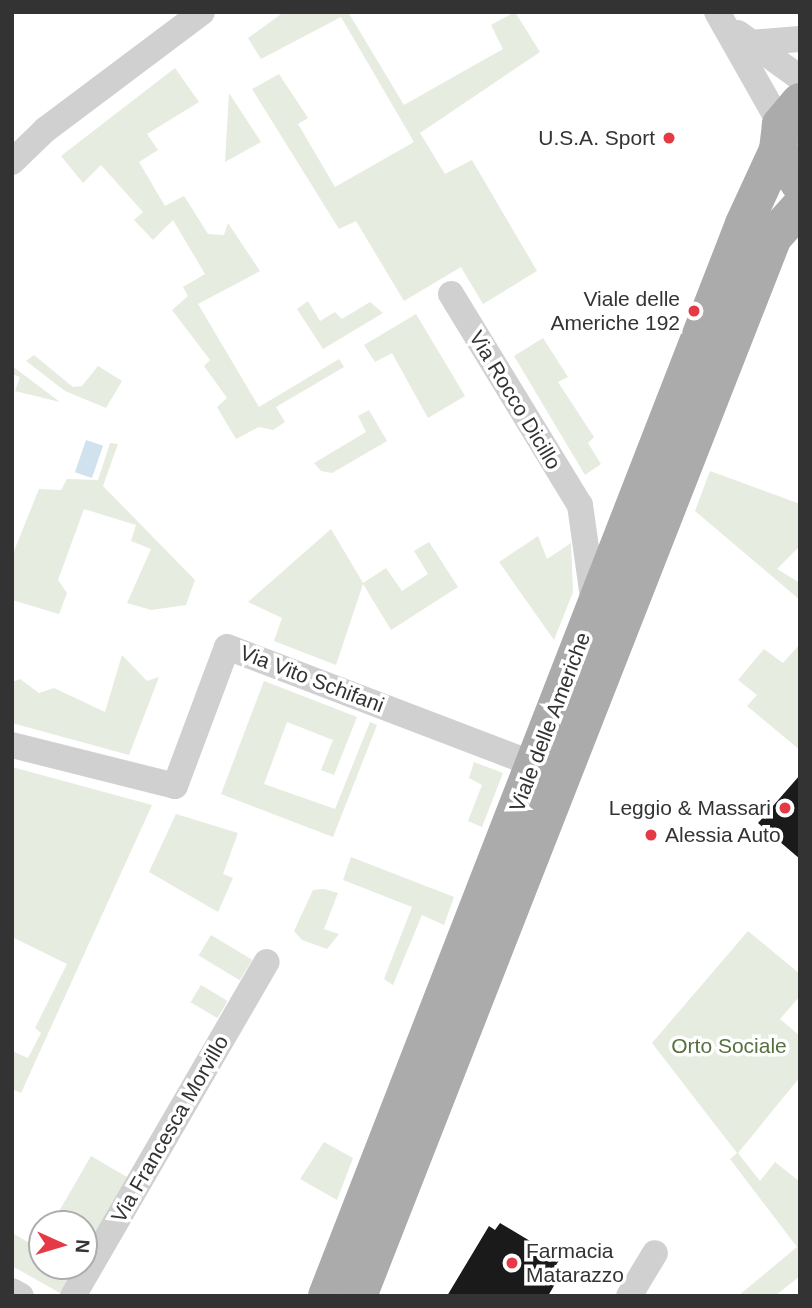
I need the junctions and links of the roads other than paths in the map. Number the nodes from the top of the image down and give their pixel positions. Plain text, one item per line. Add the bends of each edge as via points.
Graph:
1 (202, 12) edge
2 (721, 18) edge
3 (800, 39) edge
4 (749, 43) junction
5 (800, 78) edge
6 (786, 126) edge
7 (12, 162) edge
8 (800, 184) edge
9 (800, 207) edge
10 (452, 294) dead end
11 (637, 502) junction
12 (580, 506) junction
13 (594, 611) junction
14 (12, 745) edge
15 (534, 764) junction
16 (267, 962) dead end
17 (654, 1253) dead end
18 (12, 1291) edge
19 (21, 1296) edge
20 (73, 1296) edge
21 (327, 1296) edge
22 (358, 1296) edge
23 (629, 1296) edge

1 - 7 street via 45,130
2 - 4 street
2 - 6 street
3 - 4 street
4 - 5 street
6 - 8 main road
6 - 11 main road, Viale delle Americhe
9 - 22 main road, Viale delle Americhe via 774,237
10 - 12 street, Via Rocco Dicillo
11 - 12 street via 614,519 598,519
11 - 13 main road, Viale delle Americhe
12 - 13 street, Via Rocco Dicillo via 593,566
13 - 15 main road, Viale delle Americhe
14 - 15 street, Via Vito Schifani via 175,786 228,647
15 - 21 main road, Viale delle Americhe
16 - 20 street, Via Francesca Morvillo
17 - 23 street
18 - 19 street

